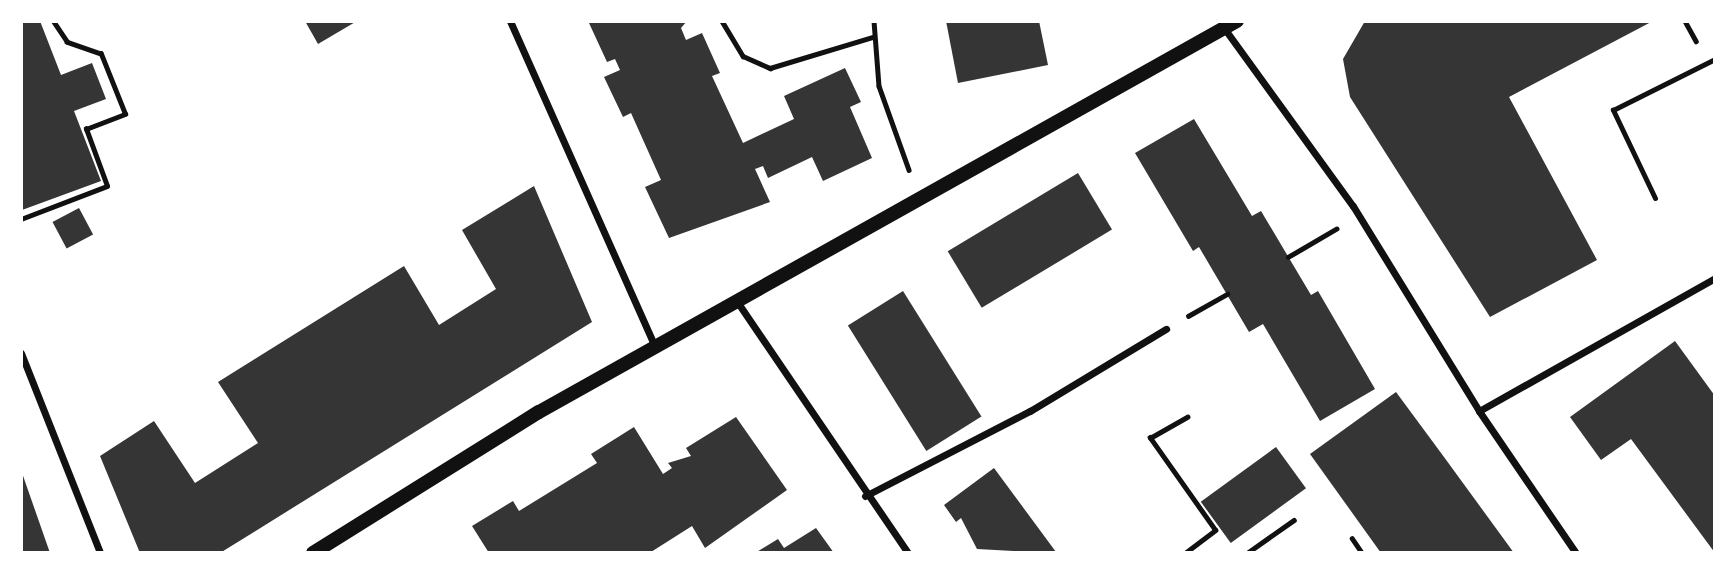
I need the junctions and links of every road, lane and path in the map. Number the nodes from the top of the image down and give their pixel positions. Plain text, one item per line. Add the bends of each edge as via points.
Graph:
1 (53, 21) edge
2 (510, 21) edge
3 (722, 21) edge
4 (874, 21) edge
5 (1237, 21) edge
6 (1224, 29) junction
7 (873, 37) junction
8 (1715, 60) edge
9 (922, 195) junction
10 (1655, 198) dead end
11 (1360, 216) junction
12 (21, 219) edge
13 (1288, 257) dead end
14 (1715, 278) edge
15 (1227, 293) dead end
16 (736, 299) junction
17 (1166, 329) joint
18 (654, 346) junction
19 (21, 354) edge
20 (1479, 411) junction
21 (1186, 419) dead end
22 (865, 496) junction
23 (1294, 520) dead end
24 (1353, 542) dead end
25 (100, 553) edge
26 (313, 553) edge
27 (908, 553) edge
28 (1185, 553) edge
29 (1247, 553) edge
30 (1362, 553) edge
31 (1576, 553) edge

1 - 12 path via 67,42 101,54 125,114 86,129 107,186
2 - 18 street
3 - 7 path via 743,56 771,68
4 - 7 path
5 - 6 main road
6 - 9 main road
6 - 11 street
7 - 9 path via 884,106
8 - 10 lane via 1613,110
9 - 16 main road
11 - 13 path
11 - 20 street
14 - 20 street
15 - 17 path
16 - 18 main road
16 - 22 street
17 - 22 street via 1030,411
18 - 26 main road
19 - 25 street
20 - 31 street
21 - 28 path via 1150,438 1215,530
22 - 27 street
23 - 29 path
24 - 30 path

